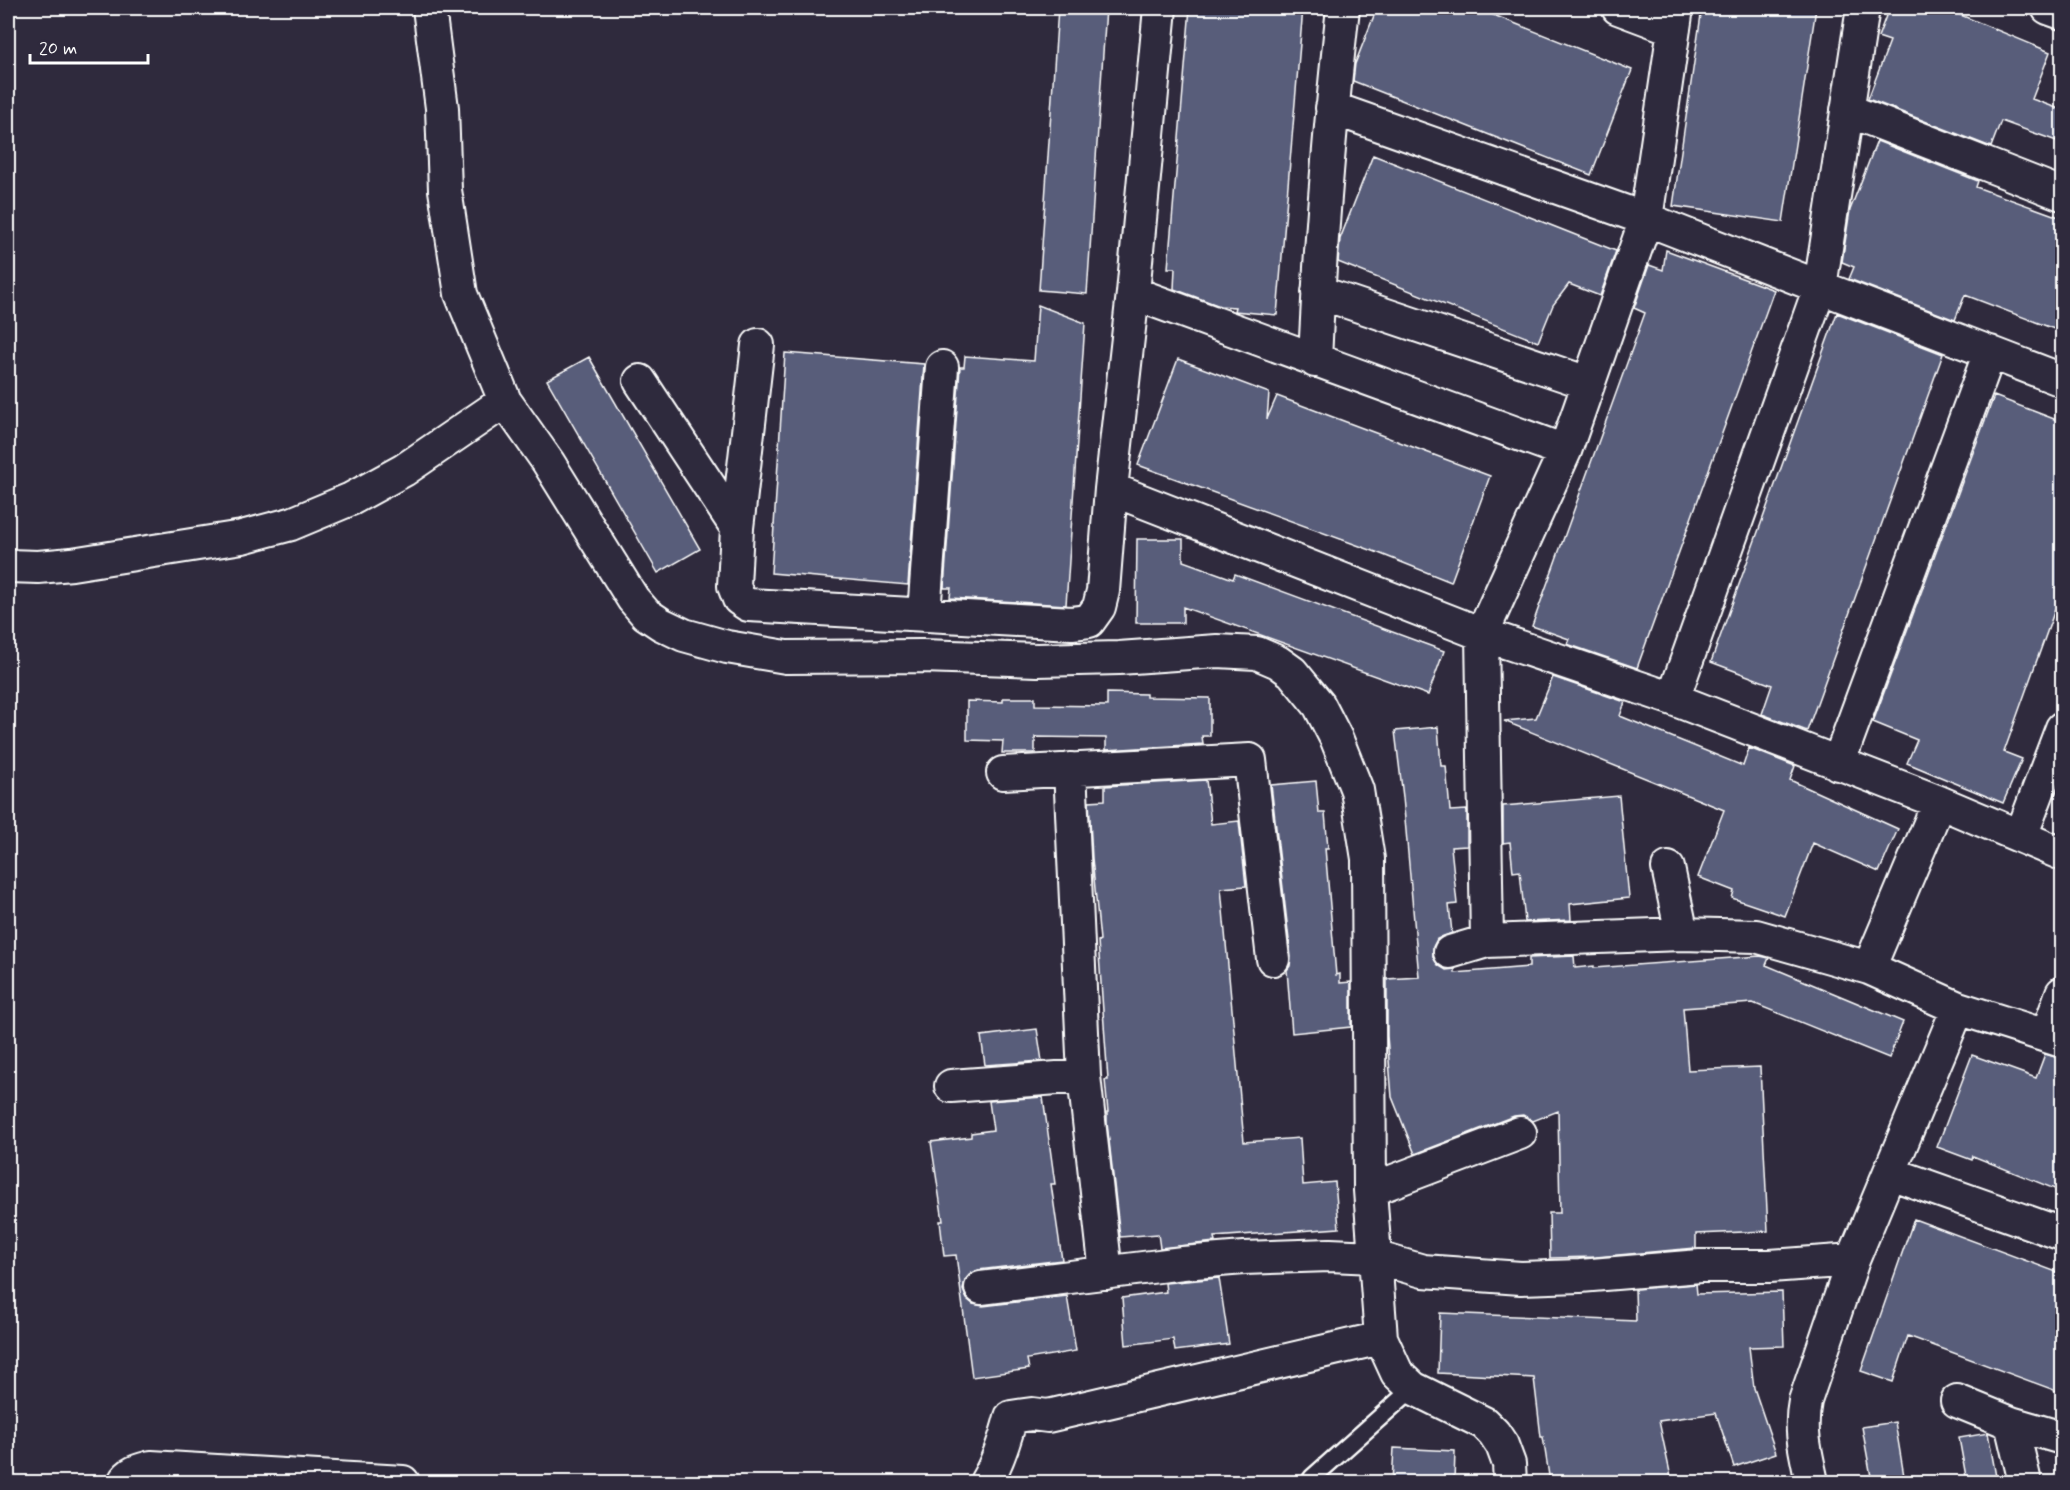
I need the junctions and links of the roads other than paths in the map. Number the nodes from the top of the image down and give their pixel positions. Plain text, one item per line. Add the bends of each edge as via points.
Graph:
1 (429, 8) edge
2 (1160, 8) edge
3 (1343, 8) edge
4 (1617, 8) edge
5 (1863, 8) edge
6 (2048, 8) edge
7 (2062, 13) edge
8 (1676, 18) edge
9 (1332, 108) junction
10 (1847, 110) junction
11 (2062, 194) edge
12 (1646, 219) junction
13 (1820, 287) junction
14 (1318, 292) junction
15 (1133, 293) junction
16 (758, 345) dead end
17 (1990, 352) junction
18 (1315, 361) junction
19 (942, 367) dead end
20 (2062, 380) edge
21 (639, 381) dead end
22 (1588, 383) junction
23 (505, 401) junction
24 (1565, 451) junction
25 (1111, 489) junction
26 (737, 528) junction
27 (8, 566) edge
28 (924, 614) junction
29 (1482, 634) junction
30 (1673, 699) junction
31 (2062, 728) edge
32 (1838, 764) junction
33 (1070, 769) junction
34 (1003, 773) dead end
35 (1939, 802) junction
36 (2021, 836) junction
37 (2062, 854) edge
38 (1668, 868) dead end
39 (1682, 934) junction
40 (1487, 941) junction
41 (1450, 952) dead end
42 (1273, 959) dead end
43 (1869, 968) junction
44 (2062, 993) edge
45 (1958, 1008) junction
46 (2055, 1038) edge
47 (1084, 1077) junction
48 (951, 1086) dead end
49 (1520, 1133) dead end
50 (1890, 1173) junction
51 (1370, 1190) junction
52 (2062, 1234) edge
53 (1374, 1257) junction
54 (1853, 1260) junction
55 (1106, 1272) junction
56 (981, 1288) dead end
57 (1381, 1338) junction
58 (1413, 1388) junction
59 (1957, 1401) dead end
60 (2011, 1423) junction
61 (2062, 1438) edge
62 (1312, 1478) dead end
63 (124, 1482) edge
64 (403, 1482) edge
65 (986, 1482) edge
66 (1510, 1482) edge
67 (1812, 1482) edge
68 (2025, 1482) edge

1 - 23 street via 442,108 445,190 461,294
2 - 15 street
3 - 9 street
4 - 8 street
5 - 10 street
6 - 7 street
8 - 12 street
9 - 12 street
9 - 14 street
10 - 11 street
10 - 13 street
12 - 13 street
12 - 22 street
13 - 17 street
13 - 30 street
14 - 18 street
14 - 22 street
15 - 18 street
15 - 25 street
16 - 26 street
17 - 20 street
17 - 32 street
18 - 24 street
19 - 28 street
21 - 26 street
22 - 24 street
23 - 27 street via 404,470 351,499 291,524 242,537 72,564
23 - 51 street via 633,599 646,614 684,635 786,657 1037,660 1217,651 1257,653 1292,672 1318,705 1337,740 1356,790 1368,859
24 - 29 street
25 - 28 street via 1103,591 1099,607 1089,621
25 - 29 street
26 - 28 street via 734,586 748,605
29 - 30 street
29 - 40 street
30 - 32 street
31 - 36 street
32 - 35 street
33 - 34 street
33 - 42 street via 1250,760
33 - 47 street
35 - 36 street
35 - 43 street
36 - 37 street
38 - 39 street
39 - 40 street
39 - 43 street via 1756,936
40 - 41 street
43 - 45 street
44 - 46 street
45 - 46 street
45 - 50 street
47 - 48 street
47 - 55 street
49 - 51 street
50 - 52 street
50 - 54 street
51 - 53 street
53 - 54 street via 1423,1271 1521,1278
53 - 55 street via 1244,1258
53 - 57 street
54 - 67 street via 1804,1401 1802,1434
55 - 56 street
57 - 58 street via 1397,1373
57 - 65 street via 1048,1416 1011,1417 1004,1445
58 - 62 lane
58 - 66 street via 1484,1422 1502,1445
59 - 60 street
60 - 61 street
60 - 68 street
63 - 64 street via 135,1472 151,1467

